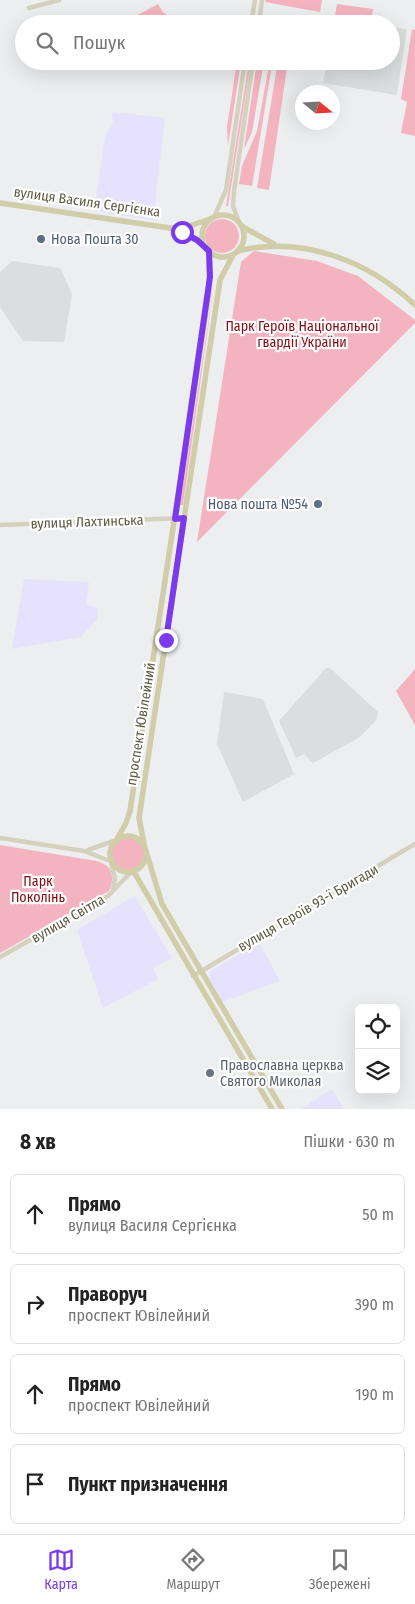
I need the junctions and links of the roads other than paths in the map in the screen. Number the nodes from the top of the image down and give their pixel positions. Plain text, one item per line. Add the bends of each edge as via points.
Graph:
1 (60, 0) edge
2 (255, 0) edge
3 (262, 0) edge
4 (29, 8) dead end
5 (252, 15) edge
6 (260, 15) edge
7 (244, 70) edge
8 (252, 70) edge
9 (0, 203) edge
10 (212, 218) junction
11 (241, 225) junction
12 (170, 228) junction
13 (276, 245) junction
14 (207, 249) junction
15 (235, 253) junction
16 (415, 305) edge
17 (184, 518) junction
18 (175, 519) junction
19 (0, 525) edge
20 (0, 838) edge
21 (116, 840) junction
22 (144, 844) junction
23 (415, 844) edge
24 (84, 851) junction
25 (146, 851) junction
26 (111, 862) junction
27 (132, 872) junction
28 (113, 889) junction
29 (0, 957) edge
30 (200, 971) junction
31 (193, 976) junction
32 (272, 1109) edge
33 (282, 1109) edge

1 - 4 street
2 - 5 street
3 - 6 street
7 - 10 street via 226,190
8 - 11 street via 234,191 233,206
9 - 12 main road, вулиця Василя Сергієнка
10 - 11 main road via 227,215
10 - 12 main road, вулиця Василя Сергієнка
10 - 14 main road via 202,234
11 - 13 main road
11 - 15 main road via 244,240
12 - 14 main road, вулиця Василя Сергієнка via 190,236
13 - 15 main road
13 - 16 main road via 345,259 381,276
14 - 15 main road via 220,257
14 - 18 main road, проспект Ювілейний via 209,292
15 - 17 main road, проспект Ювілейний via 220,280
17 - 18 street, вулиця Лахтинська
17 - 22 main road, проспект Ювілейний via 139,818
18 - 19 street, вулиця Лахтинська
18 - 21 main road, проспект Ювілейний via 130,811
20 - 24 street
21 - 22 main road via 122,836 134,837
21 - 24 street
21 - 26 main road via 110,847
22 - 25 main road
23 - 30 street, вулиця Героїв 93-ї Бригади
24 - 26 street
25 - 27 main road via 144,864
25 - 30 main road via 162,904
26 - 27 main road via 122,872
26 - 28 street via 115,879
27 - 28 street, вулиця Світла
27 - 31 main road
28 - 29 street, вулиця Світла via 108,896
30 - 31 street, вулиця Героїв 93-ї Бригади
30 - 33 main road
31 - 32 main road

